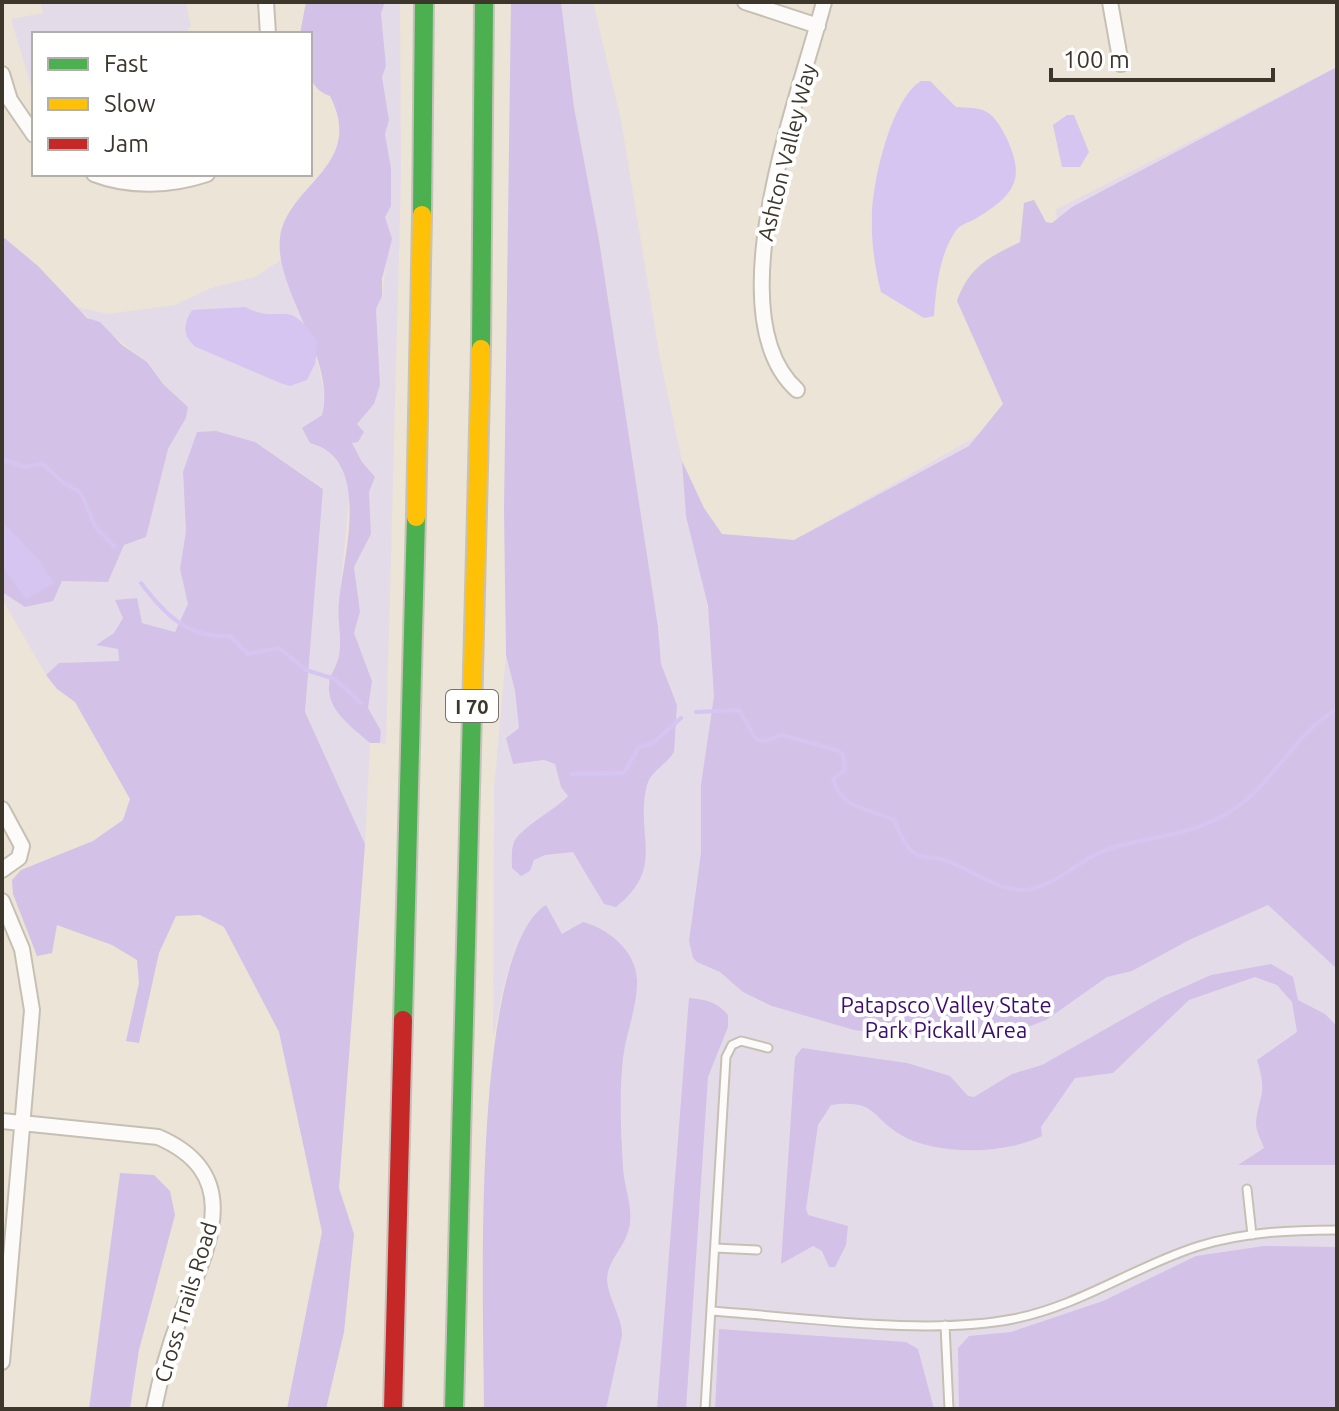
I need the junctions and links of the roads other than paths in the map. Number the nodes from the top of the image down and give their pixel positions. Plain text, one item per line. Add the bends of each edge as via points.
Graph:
1 (266, 2) edge
2 (424, 2) edge
3 (484, 2) edge
4 (745, 2) edge
5 (824, 2) edge
6 (1110, 2) edge
7 (818, 26) junction
8 (268, 32) edge
9 (1121, 64) dead end
10 (2, 74) edge
11 (32, 132) edge
12 (104, 176) edge
13 (199, 176) edge
14 (797, 390) dead end
15 (2, 809) edge
16 (2, 870) edge
17 (2, 901) edge
18 (768, 1048) dead end
19 (2, 1121) edge
20 (25, 1123) junction
21 (1247, 1189) dead end
22 (1337, 1230) edge
23 (1252, 1235) junction
24 (715, 1248) junction
25 (757, 1250) dead end
26 (711, 1311) junction
27 (945, 1325) junction
28 (2, 1362) edge
29 (154, 1409) edge
30 (393, 1409) edge
31 (454, 1409) edge
32 (705, 1409) edge
33 (949, 1409) edge

1 - 8 street
2 - 30 highway
3 - 31 highway, I 70 via 482,306
4 - 7 street
5 - 7 street, Ashton Valley Way
6 - 9 street
7 - 14 street, Ashton Valley Way via 773,191 761,266 771,354
10 - 11 street via 10,100
12 - 13 street via 145,184
15 - 16 street via 22,846 19,858
17 - 20 street via 29,978 32,1045
18 - 24 lane via 741,1041 726,1057
19 - 20 street, Cross Trails Road
20 - 28 street
20 - 29 street, Cross Trails Road via 158,1137 190,1154 209,1181 214,1202 210,1239 169,1346
21 - 23 lane
22 - 23 lane
23 - 27 lane via 1199,1246 1042,1312
24 - 25 lane
24 - 26 lane
26 - 27 lane
26 - 32 lane
27 - 33 lane

